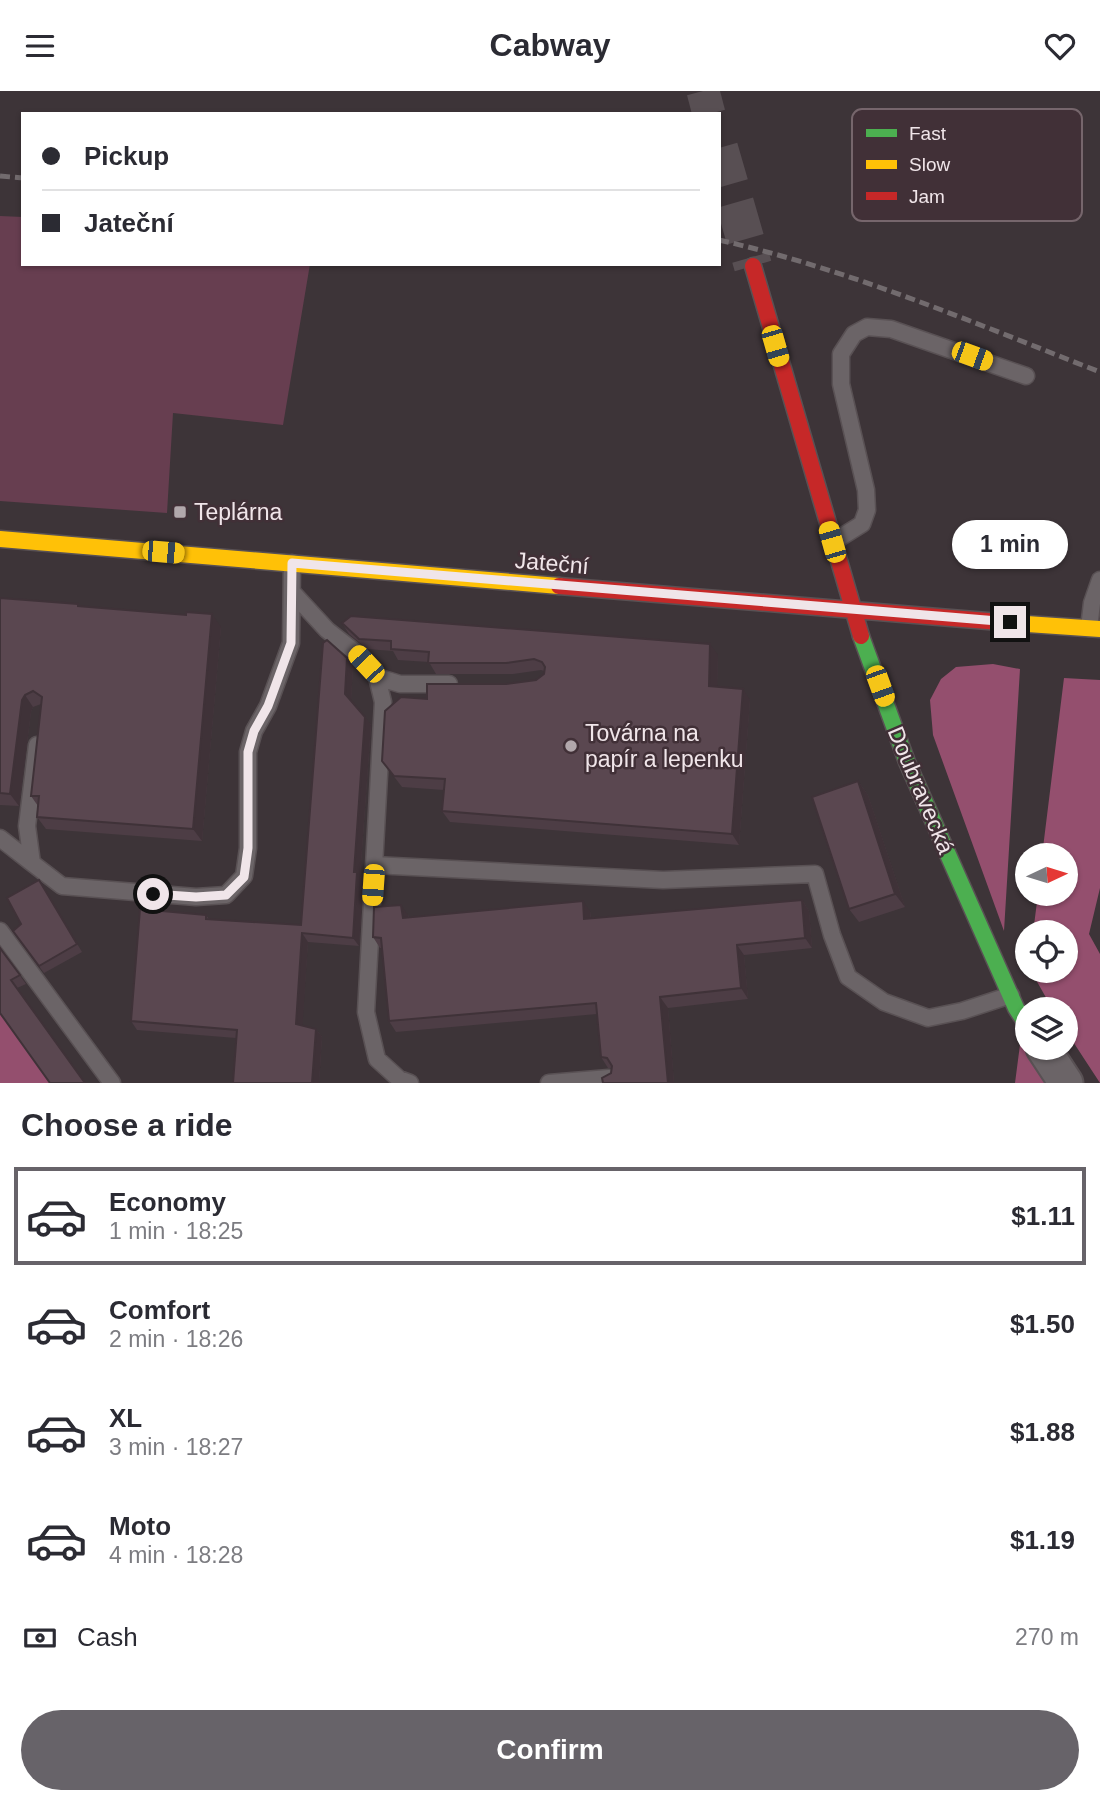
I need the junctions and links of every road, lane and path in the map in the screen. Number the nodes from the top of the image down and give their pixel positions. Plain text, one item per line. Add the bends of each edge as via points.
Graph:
1 (753, 266) tunnel mouth
2 (1026, 376) dead end
3 (0, 539) edge
4 (832, 542) junction
5 (292, 563) junction
6 (1100, 580) edge
7 (292, 592) junction
8 (852, 611) junction
9 (1094, 629) edge
10 (377, 677) junction
11 (463, 684) edge
12 (39, 726) edge
13 (0, 838) edge
14 (32, 863) junction
15 (374, 865) junction
16 (0, 930) edge
17 (1011, 995) junction
18 (1015, 1002) edge
19 (1051, 1060) edge
20 (609, 1078) edge
21 (111, 1083) edge
22 (410, 1083) edge
23 (549, 1083) edge
24 (1066, 1083) edge

1 - 4 main road, Doubravecká
2 - 4 lane via 891,329 867,327 854,334 841,354 841,384 867,510 862,524
3 - 5 main road, Jateční
4 - 8 main road, Doubravecká
5 - 7 lane
5 - 8 main road, Jateční
6 - 9 lane via 1092,603
7 - 10 lane
7 - 14 lane via 291,643 248,752 244,877 226,895 196,897 62,886
8 - 9 main road, Jateční
8 - 17 main road, Doubravecká via 907,762
10 - 11 lane via 400,684
10 - 15 lane via 383,702
12 - 14 lane via 27,826
13 - 14 lane
15 - 17 lane via 663,880 815,874 848,977 884,1002 928,1018
15 - 22 lane via 366,1012 377,1059
16 - 21 lane
17 - 18 main road, Doubravecká
19 - 24 street
20 - 23 lane

